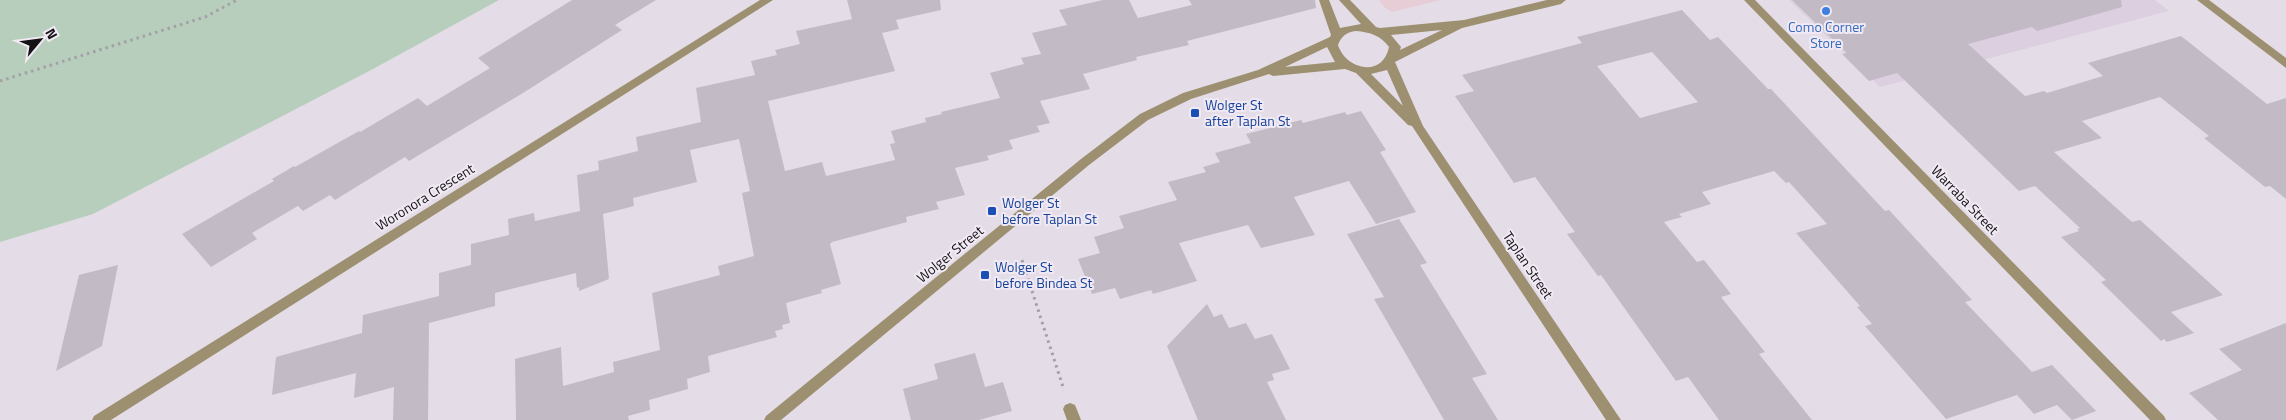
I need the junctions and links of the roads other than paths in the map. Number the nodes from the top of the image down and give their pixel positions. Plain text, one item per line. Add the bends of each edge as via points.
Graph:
1 (768, 0) edge
2 (1324, 0) edge
3 (1344, 0) edge
4 (1561, 0) edge
5 (1749, 0) edge
6 (2202, 0) edge
7 (1464, 24) junction
8 (1376, 30) junction
9 (1335, 38) junction
10 (1392, 61) junction
11 (2286, 64) edge
12 (1345, 65) junction
13 (1360, 70) junction
14 (1262, 73) junction
15 (1418, 127) junction
16 (99, 420) edge
17 (771, 420) edge
18 (1614, 420) edge
19 (2159, 420) edge

1 - 16 street, Woronora Crescent
2 - 9 street
3 - 8 street
4 - 7 street
5 - 19 street, Warraba Street
6 - 11 street
7 - 8 street
7 - 10 street
8 - 9 street via 1348,29
8 - 10 street via 1387,36 1395,47
9 - 12 street via 1332,51
9 - 14 street, Wolger Street
10 - 13 street via 1377,70
10 - 15 street, Taplan Street
12 - 13 street
12 - 14 street, Wolger Street
13 - 15 street, Taplan Street
14 - 17 street, Wolger Street via 1187,96 1144,117
15 - 18 street, Taplan Street

